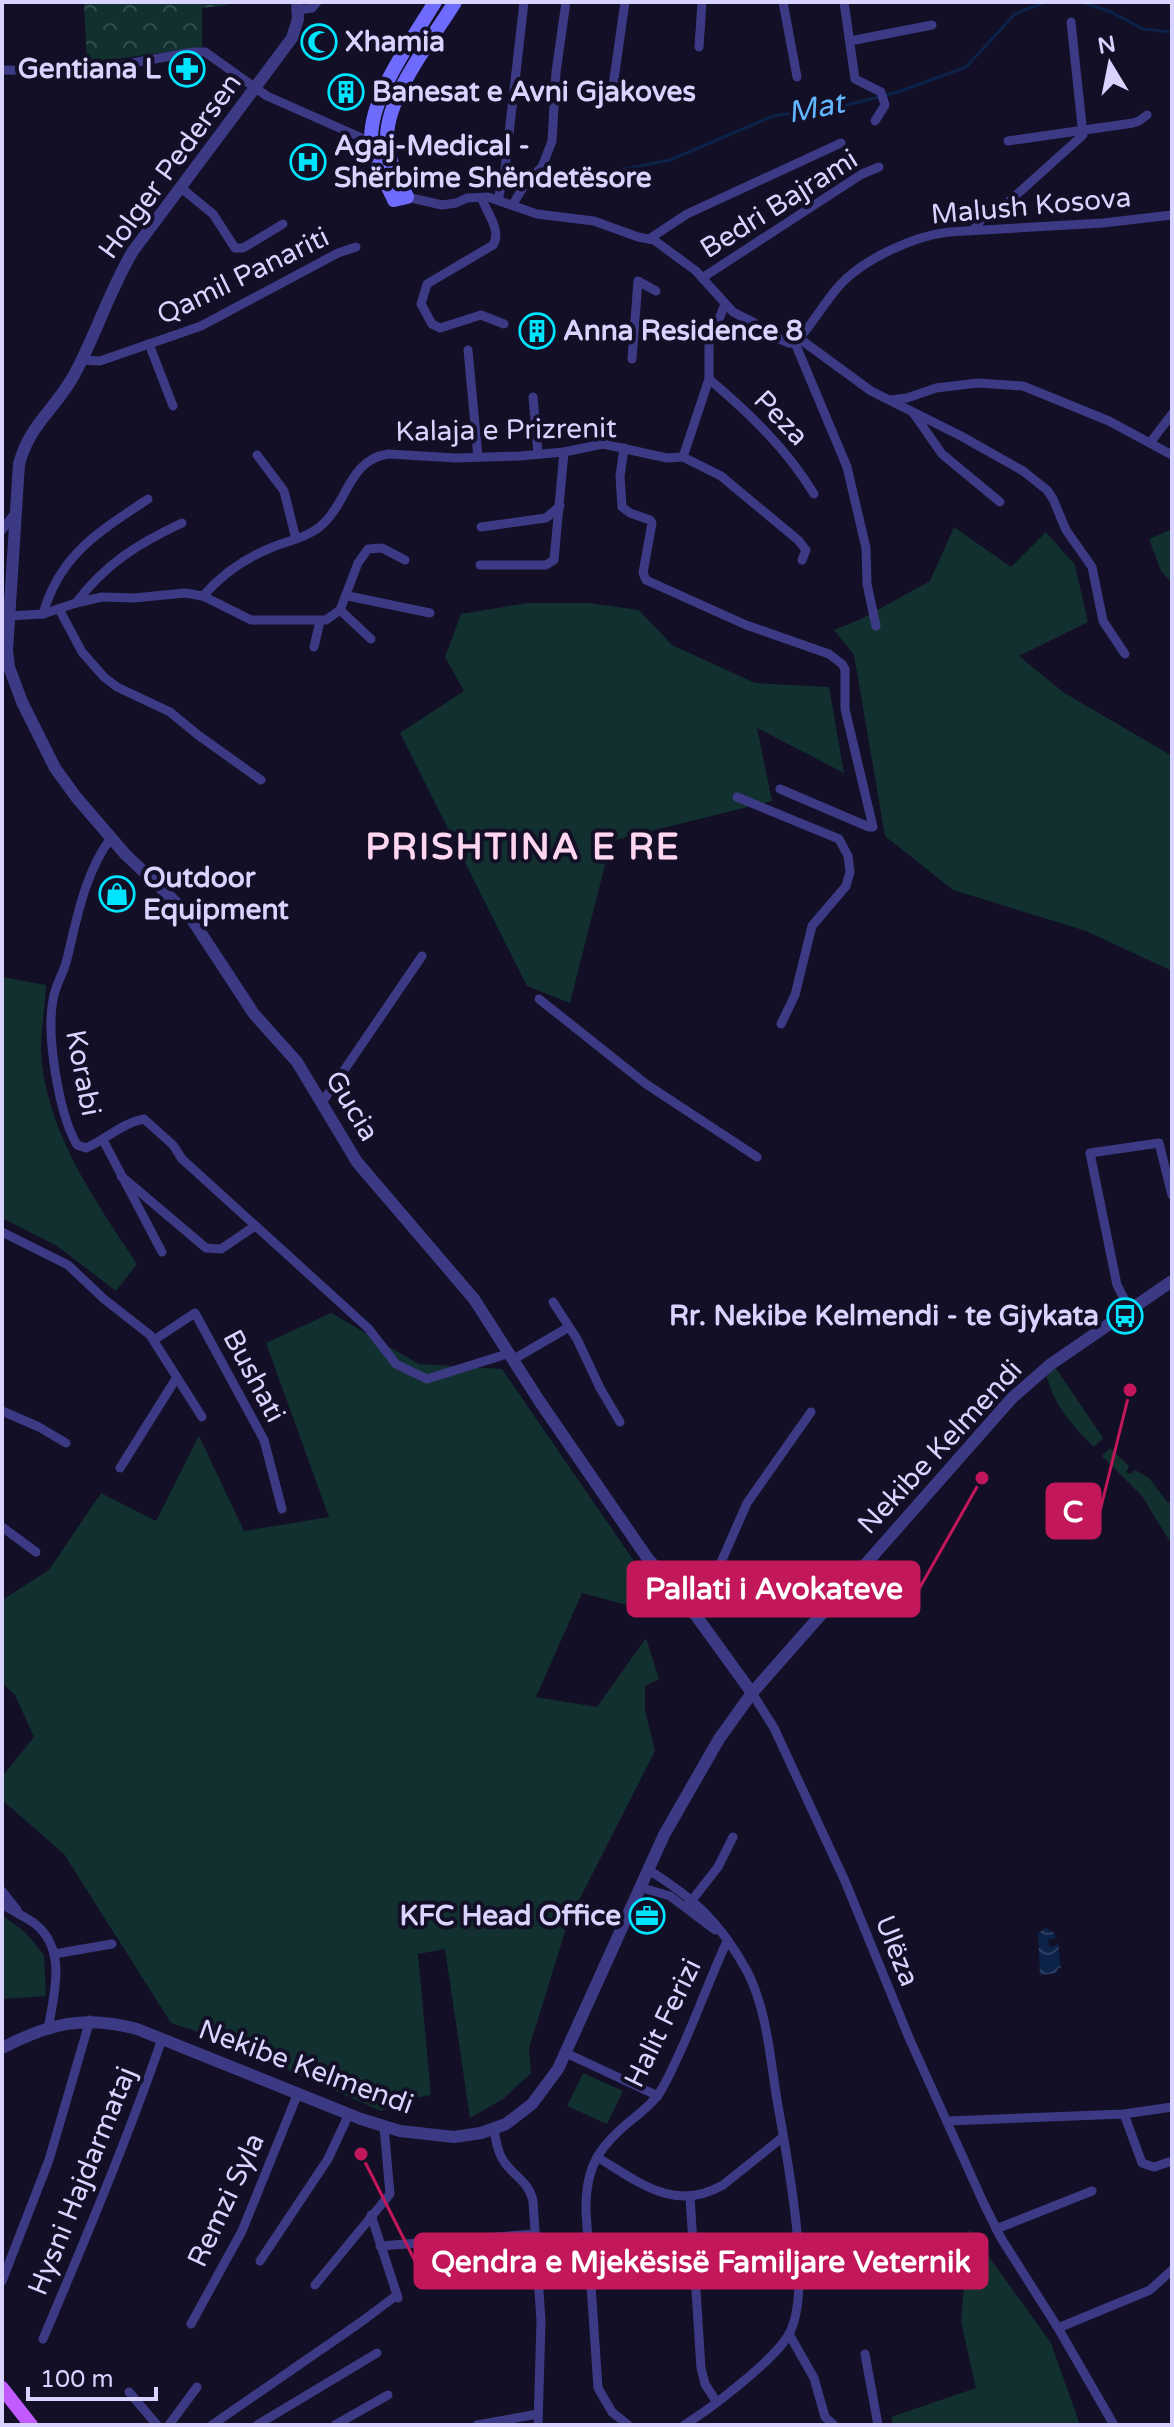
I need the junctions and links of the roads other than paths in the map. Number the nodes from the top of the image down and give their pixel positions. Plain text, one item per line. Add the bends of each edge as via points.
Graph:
1 (317, 2) edge
2 (435, 2) edge
3 (455, 2) edge
4 (524, 2) edge
5 (566, 2) edge
6 (625, 2) edge
7 (702, 2) edge
8 (783, 2) edge
9 (844, 2) edge
10 (298, 6) edge
11 (1071, 22) dead end
12 (932, 25) dead end
13 (850, 41) junction
14 (699, 47) dead end
15 (2, 70) edge
16 (797, 77) dead end
17 (255, 88) junction
18 (611, 100) dead end
19 (1147, 115) dead end
20 (875, 121) dead end
21 (1084, 132) junction
22 (1008, 141) dead end
23 (371, 142) junction
24 (841, 143) dead end
25 (879, 167) dead end
26 (180, 187) junction
27 (407, 197) junction
28 (482, 199) junction
29 (498, 200) junction
30 (513, 204) junction
31 (1172, 215) edge
32 (283, 224) dead end
33 (973, 230) junction
34 (649, 239) junction
35 (356, 247) dead end
36 (702, 278) junction
37 (656, 291) dead end
38 (725, 304) junction
39 (504, 324) dead end
40 (797, 341) junction
41 (149, 344) junction
42 (468, 350) dead end
43 (632, 359) dead end
44 (82, 360) junction
45 (709, 379) junction
46 (533, 397) dead end
47 (890, 400) junction
48 (173, 406) dead end
49 (914, 414) junction
50 (1172, 414) edge
51 (1150, 443) junction
52 (624, 448) junction
53 (564, 452) junction
54 (538, 454) junction
55 (257, 455) dead end
56 (1172, 455) edge
57 (478, 457) junction
58 (683, 457) junction
59 (814, 494) dead end
60 (148, 499) dead end
61 (1000, 502) dead end
62 (560, 506) junction
63 (15, 513) junction
64 (182, 523) dead end
65 (481, 527) dead end
66 (2, 530) edge
67 (296, 539) junction
68 (405, 560) dead end
69 (802, 560) dead end
70 (480, 565) dead end
71 (203, 596) junction
72 (348, 596) junction
73 (76, 603) junction
74 (59, 609) junction
75 (340, 610) junction
76 (430, 613) dead end
77 (43, 614) junction
78 (8, 616) junction
79 (320, 621) junction
80 (876, 626) dead end
81 (371, 639) dead end
82 (314, 647) dead end
83 (7, 651) junction
84 (1125, 654) dead end
85 (2, 673) edge
86 (261, 780) dead end
87 (780, 789) dead end
88 (737, 797) dead end
89 (111, 838) junction
90 (422, 956) dead end
91 (539, 999) dead end
92 (781, 1024) dead end
93 (321, 1104) junction
94 (103, 1140) junction
95 (757, 1157) dead end
96 (121, 1176) junction
97 (1172, 1195) edge
98 (255, 1226) junction
99 (2, 1232) edge
100 (162, 1252) dead end
101 (1172, 1281) edge
102 (553, 1302) dead end
103 (1130, 1310) junction
104 (569, 1327) junction
105 (154, 1340) junction
106 (512, 1356) junction
107 (177, 1377) junction
108 (2, 1411) edge
109 (811, 1412) dead end
110 (202, 1417) dead end
111 (620, 1422) dead end
112 (66, 1443) dead end
113 (120, 1468) dead end
114 (282, 1509) dead end
115 (2, 1527) edge
116 (36, 1552) dead end
117 (697, 1617) junction
118 (752, 1693) junction
119 (733, 1837) dead end
120 (647, 1869) junction
121 (639, 1887) junction
122 (2, 1891) edge
123 (689, 1903) junction
124 (2, 1904) edge
125 (21, 1915) junction
126 (725, 1939) junction
127 (112, 1944) dead end
128 (54, 1954) junction
129 (90, 2020) junction
130 (48, 2029) junction
131 (162, 2039) junction
132 (2, 2048) edge
133 (566, 2053) junction
134 (298, 2093) junction
135 (658, 2096) junction
136 (1172, 2107) edge
137 (349, 2114) junction
138 (1124, 2114) junction
139 (947, 2121) junction
140 (384, 2127) junction
141 (494, 2130) junction
142 (783, 2137) junction
143 (597, 2157) junction
144 (1172, 2161) edge
145 (1092, 2191) dead end
146 (690, 2197) junction
147 (371, 2215) junction
148 (996, 2229) junction
149 (535, 2234) junction
150 (380, 2246) junction
151 (260, 2261) dead end
152 (1172, 2270) edge
153 (2, 2281) edge
154 (315, 2285) dead end
155 (191, 2324) dead end
156 (1058, 2328) junction
157 (789, 2334) junction
158 (43, 2339) dead end
159 (377, 2353) dead end
160 (865, 2354) dead end
161 (197, 2387) dead end
162 (2, 2388) edge
163 (129, 2392) dead end
164 (388, 2395) dead end
165 (716, 2401) junction
166 (538, 2420) edge
167 (31, 2425) edge
168 (157, 2425) edge
169 (169, 2425) edge
170 (212, 2425) edge
171 (257, 2425) edge
172 (335, 2425) edge
173 (477, 2425) edge
174 (628, 2425) edge
175 (684, 2425) edge
176 (834, 2425) edge
177 (878, 2425) edge
178 (1114, 2425) edge

1 - 10 street via 312,8
2 - 23 main road via 381,96
3 - 27 main road via 418,59 390,119 388,150
4 - 29 street
5 - 30 street via 552,141 542,167
6 - 18 street
7 - 14 street
8 - 16 street
9 - 13 street
10 - 17 street, Holger Pedersen via 292,38
11 - 21 street
12 - 13 street
13 - 20 street via 855,79 881,92 885,105
15 - 17 street via 88,71 200,52
17 - 23 street
17 - 26 street, Holger Pedersen
19 - 21 street
21 - 22 street
21 - 33 street
23 - 27 main road via 394,200
24 - 34 street via 687,214
25 - 36 street, Bedri Bajrami
26 - 32 street via 213,214 235,248
26 - 44 street, Holger Pedersen via 125,264
27 - 28 street via 442,205
28 - 29 street
28 - 39 street via 497,239 427,284 421,304 440,328 481,315
29 - 30 street
30 - 34 street
31 - 33 street, Malush Kosova
33 - 40 street, Malush Kosova via 924,236 860,269
34 - 36 street
35 - 41 street, Qamil Panariti via 211,321
36 - 38 street
37 - 43 street via 638,281
38 - 40 street via 766,333
38 - 45 street via 709,344
40 - 47 street
40 - 80 street via 845,460
41 - 44 street, Qamil Panariti via 100,361
41 - 48 street, Qamil Panariti
42 - 57 street
44 - 63 street, Holger Pedersen via 30,434 19,464
45 - 58 street
45 - 59 street, Peza via 782,448
46 - 54 street
47 - 49 street
47 - 51 street via 978,383 1023,386
49 - 61 street via 942,454
49 - 84 street via 1017,467 1047,490 1092,567 1103,621
50 - 51 street
51 - 56 street
52 - 53 street, Kalaja e Prizrenit via 603,444
52 - 58 street, Kalaja e Prizrenit
52 - 87 street via 622,507 650,520 652,527 646,580 746,625 829,654 845,669 845,709 873,827
53 - 54 street, Kalaja e Prizrenit
53 - 62 street
54 - 57 street, Kalaja e Prizrenit
55 - 67 street via 284,491
57 - 67 street, Kalaja e Prizrenit via 379,456 354,475 325,522
58 - 69 street, Kalaja e Prizrenit via 721,476 798,540 806,550
60 - 77 street via 75,552 55,582
62 - 65 street via 546,518
62 - 70 street via 551,564
63 - 66 street
63 - 78 street, Gucia
64 - 73 street via 113,562
67 - 71 street, Kalaja e Prizrenit via 227,571
68 - 72 street via 382,548 368,549
71 - 73 street via 102,597
71 - 79 street via 251,620
72 - 75 street
72 - 76 street
73 - 74 street
74 - 77 street
74 - 86 street via 82,652 104,677 170,712
75 - 79 street
75 - 81 street
77 - 78 street
78 - 83 street, Gucia
79 - 82 street
83 - 85 street
83 - 89 street, Gucia via 13,681 42,745
88 - 92 street via 839,839 848,856 846,886 812,926 795,995
89 - 93 street, Gucia via 187,913 248,1006 297,1062
89 - 94 street, Korabi via 75,918 51,1013 56,1075 74,1140 81,1148
90 - 93 street
91 - 95 street via 646,1084
93 - 106 street, Gucia via 357,1162 474,1299
94 - 96 street
94 - 98 street, Korabi via 127,1122 144,1119
96 - 98 street via 206,1248 221,1249
96 - 100 street
97 - 103 street via 1159,1143 1090,1153 1117,1285
98 - 106 street via 368,1328 396,1364 418,1376 436,1378
99 - 105 street via 68,1265
101 - 103 street, Nekibe Kelmendi
102 - 104 street
103 - 118 street, Nekibe Kelmendi via 1045,1369 1005,1405
104 - 106 street
104 - 111 street
105 - 107 street
105 - 114 street, Bushati via 195,1313 264,1440
106 - 117 street, Gucia via 646,1556
107 - 110 street
107 - 113 street
108 - 112 street
109 - 117 street via 747,1503
115 - 116 street
117 - 118 street, Gucia
118 - 120 street, Nekibe Kelmendi via 719,1739
118 - 139 street, Ulëza via 774,1728 845,1881
119 - 123 street via 718,1867
120 - 121 street, Nekibe Kelmendi
120 - 123 street, Halit Ferizi
121 - 123 street, Halit Ferizi
121 - 133 street, Nekibe Kelmendi
122 - 125 street
123 - 126 street, Halit Ferizi
124 - 125 street
125 - 128 street via 43,1932
126 - 135 street, Halit Ferizi
126 - 142 street via 749,1974 759,2001
127 - 128 street
128 - 130 street via 56,1984
129 - 130 street, Nekibe Kelmendi
129 - 131 street, Nekibe Kelmendi
129 - 153 street via 49,2160
130 - 132 street, Nekibe Kelmendi
131 - 134 street, Nekibe Kelmendi
131 - 158 street, Hysni Hajdarmataj via 128,2137
133 - 135 street
133 - 141 street, Nekibe Kelmendi via 532,2104
134 - 137 street, Nekibe Kelmendi
134 - 155 street, Remzi Syla via 242,2231
135 - 143 street, Halit Ferizi via 608,2140
136 - 138 street
137 - 140 street, Nekibe Kelmendi
137 - 151 street via 328,2159
138 - 139 street
138 - 144 street via 1142,2163 1154,2167
139 - 148 street, Ulëza
140 - 141 street, Nekibe Kelmendi via 454,2137
140 - 147 street via 391,2186
141 - 149 street via 504,2162 531,2191
142 - 146 street via 723,2185
142 - 157 street via 799,2280
143 - 146 street via 659,2193
143 - 174 street, Halit Ferizi via 585,2195 597,2377 606,2404
145 - 148 street
146 - 165 street via 701,2368
147 - 150 street
147 - 154 street
148 - 156 street, Ulëza
149 - 150 street
149 - 166 street via 541,2321
150 - 170 street via 397,2296
152 - 156 street via 1150,2290
156 - 178 street, Ulëza
157 - 165 street
157 - 176 street via 814,2378 823,2412
159 - 171 street
160 - 177 street
161 - 169 street
162 - 167 main road
163 - 168 street
164 - 172 street
165 - 175 street
166 - 173 street

